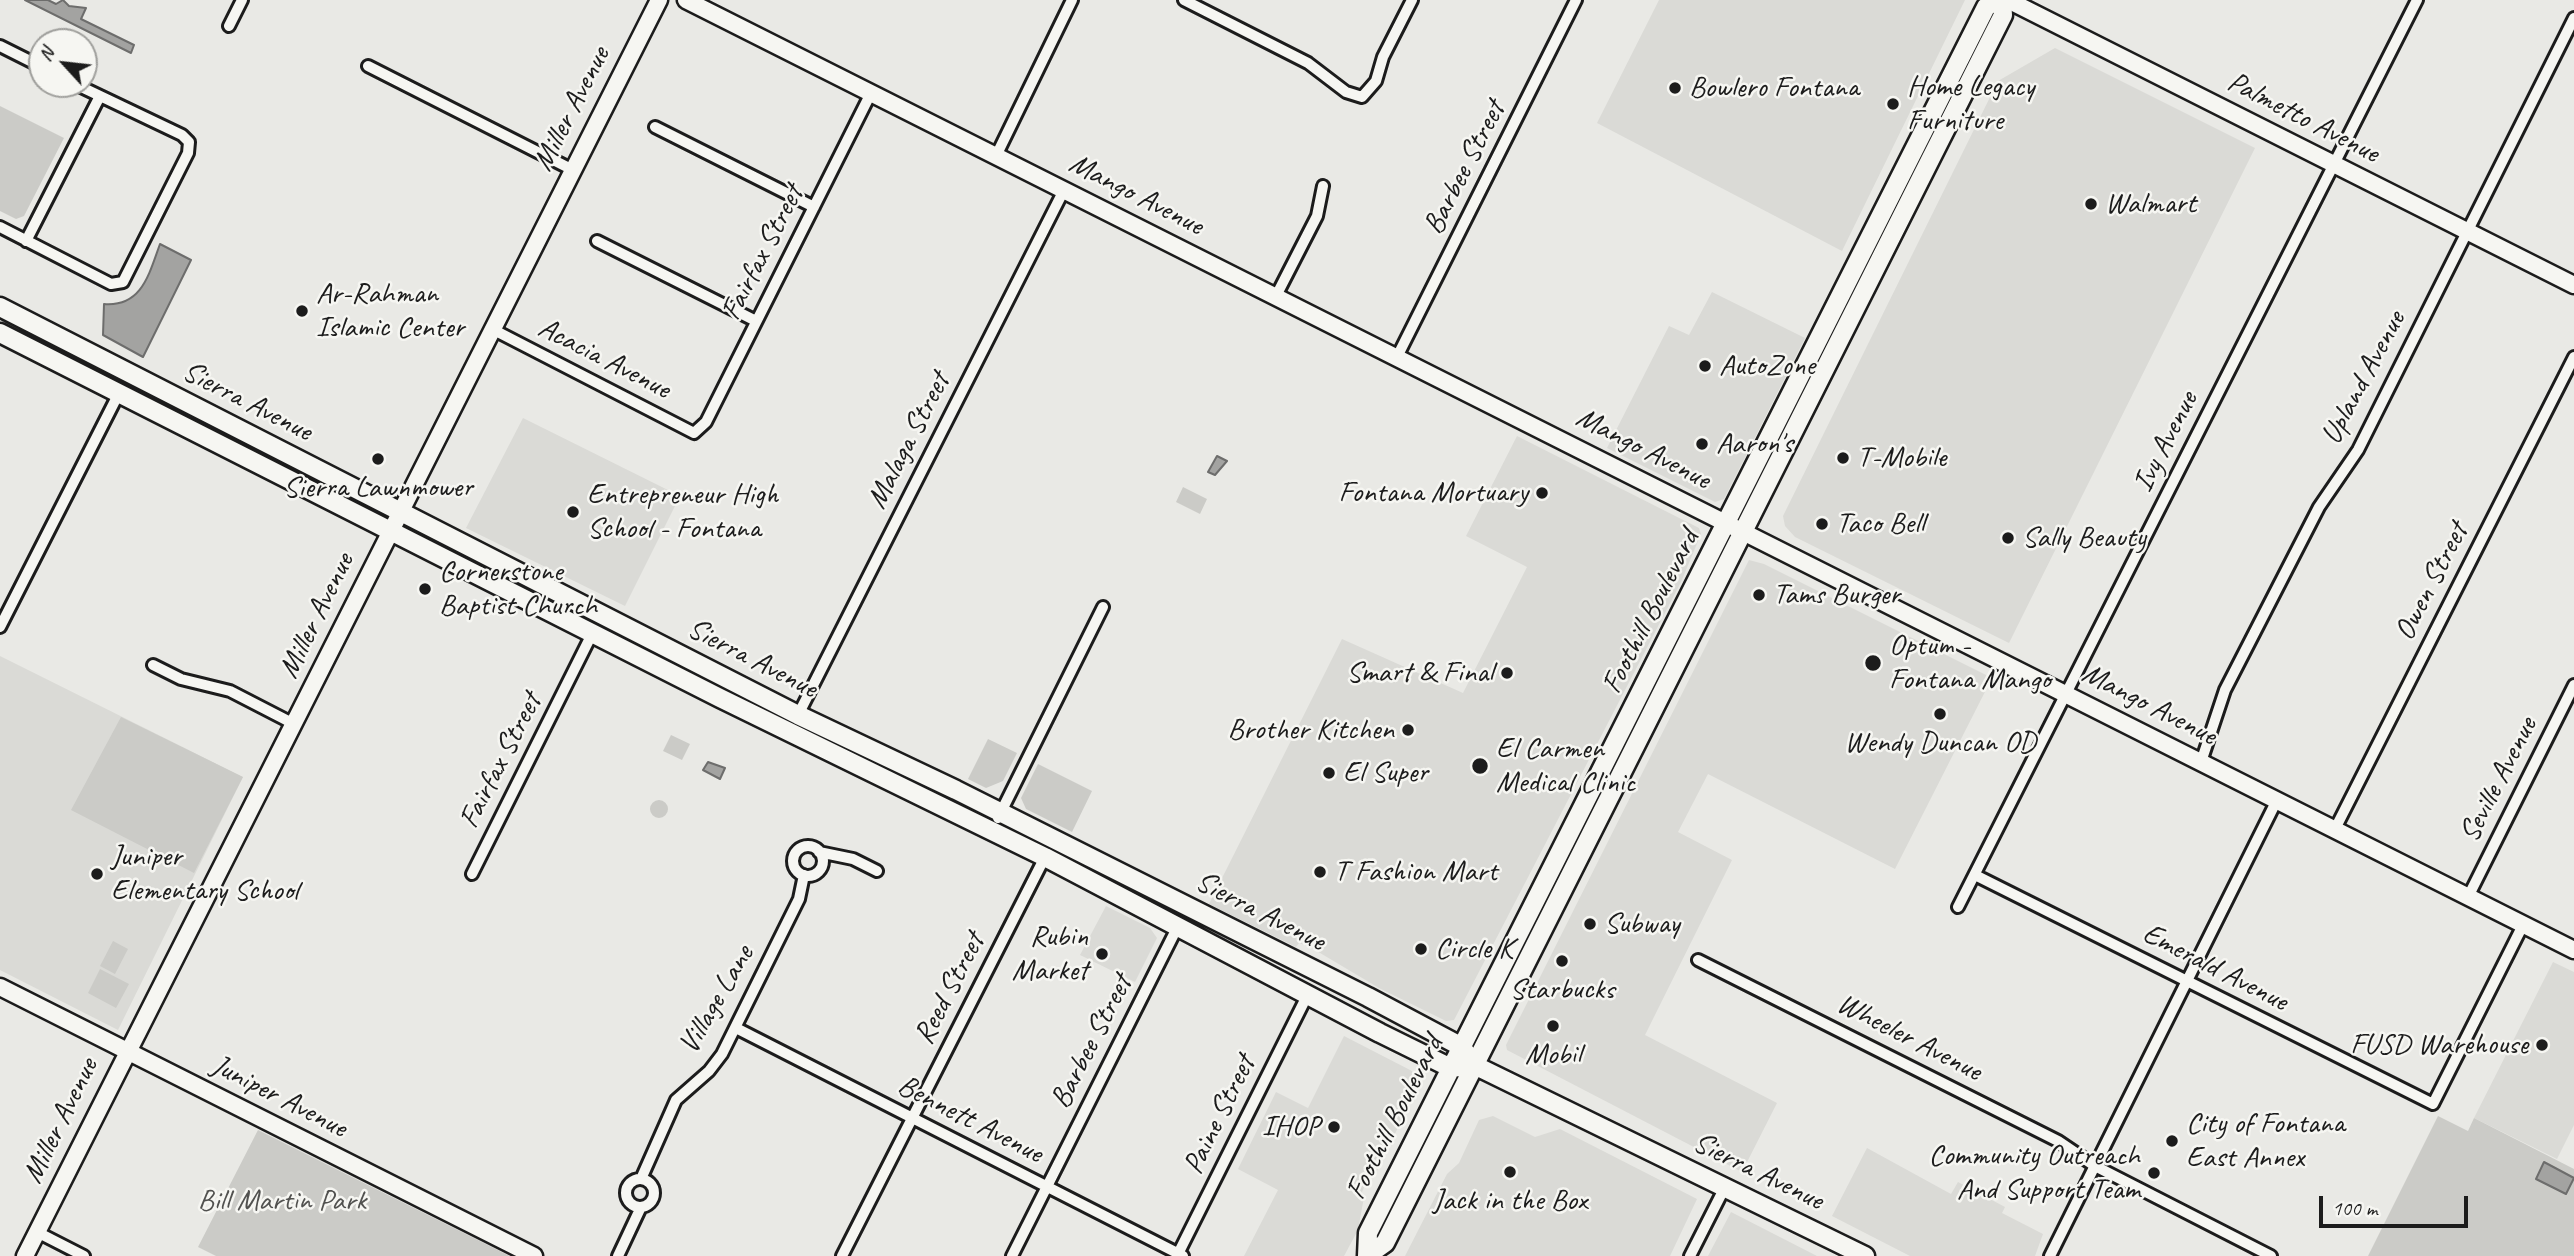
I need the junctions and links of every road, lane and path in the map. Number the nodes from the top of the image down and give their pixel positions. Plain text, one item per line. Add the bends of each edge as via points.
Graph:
1 (242, 0) edge
2 (659, 0) edge
3 (686, 0) edge
4 (1072, 0) edge
5 (1184, 0) edge
6 (1412, 0) edge
7 (1576, 0) edge
8 (1999, 0) edge
9 (2008, 0) edge
10 (2417, 0) edge
11 (2574, 18) edge
12 (229, 26) dead end
13 (0, 46) edge
14 (28, 60) edge
15 (368, 66) dead end
16 (872, 93) junction
17 (100, 96) joint
18 (655, 127) dead end
19 (996, 156) junction
20 (2335, 164) junction
21 (573, 170) junction
22 (1323, 186) dead end
23 (1063, 190) junction
24 (814, 207) junction
25 (0, 228) edge
26 (2467, 231) junction
27 (26, 241) junction
28 (597, 241) dead end
29 (2574, 285) edge
30 (1854, 289) junction
31 (1276, 296) junction
32 (0, 307) edge
33 (756, 321) junction
34 (492, 330) junction
35 (0, 333) edge
36 (2574, 356) edge
37 (1397, 357) junction
38 (118, 393) junction
39 (694, 433) joint
40 (400, 511) junction
41 (1734, 527) junction
42 (391, 530) junction
43 (1103, 607) dead end
44 (0, 627) edge
45 (593, 632) junction
46 (153, 665) dead end
47 (2574, 685) edge
48 (2066, 694) junction
49 (798, 715) junction
50 (294, 724) junction
51 (2201, 762) junction
52 (2277, 800) junction
53 (1001, 813) junction
54 (2334, 830) junction
55 (992, 831) junction
56 (819, 852) junction
57 (1045, 857) junction
58 (877, 871) dead end
59 (472, 874) dead end
60 (804, 875) junction
61 (1975, 875) junction
62 (2468, 897) junction
63 (1958, 906) dead end
64 (2523, 925) junction
65 (1178, 926) junction
66 (2574, 950) edge
67 (1698, 961) dead end
68 (2188, 981) junction
69 (0, 987) edge
70 (1307, 996) junction
71 (736, 1028) junction
72 (1462, 1047) junction
73 (126, 1052) junction
74 (1474, 1065) junction
75 (1451, 1068) junction
76 (912, 1118) junction
77 (2095, 1166) junction
78 (641, 1179) junction
79 (1047, 1187) junction
80 (1726, 1187) junction
81 (641, 1207) junction
82 (37, 1232) junction
83 (1179, 1255) edge
84 (25, 1256) edge
85 (84, 1256) edge
86 (534, 1256) edge
87 (618, 1256) edge
88 (842, 1256) edge
89 (1012, 1256) edge
90 (1368, 1256) edge
91 (1690, 1256) edge
92 (1865, 1256) edge
93 (2050, 1256) edge
94 (2271, 1256) edge

1 - 12 street
2 - 21 street, Miller Avenue
3 - 16 street, Mango Avenue
4 - 19 street
5 - 6 street via 1308,63 1346,92 1362,97 1376,81
7 - 37 street, Barbee Street
8 - 30 main road, Foothill Boulevard via 2003,15
9 - 20 street, Palmetto Avenue
10 - 20 street, Ivy Avenue
11 - 26 street, Upland Avenue
13 - 14 street
15 - 21 street
16 - 19 street, Mango Avenue
16 - 24 street, Fairfax Street
17 - 27 street
17 - 27 street via 189,142 188,153 123,282 111,284
18 - 24 street
19 - 23 street, Mango Avenue
20 - 26 street, Palmetto Avenue
20 - 48 street, Ivy Avenue
21 - 34 street, Miller Avenue
22 - 31 street via 1317,216
23 - 31 street, Mango Avenue
23 - 49 street, Malaga Street
24 - 33 street, Fairfax Street
25 - 27 street
26 - 29 street, Palmetto Avenue
26 - 51 street, Upland Avenue via 2358,450 2319,506 2225,690
28 - 33 street
30 - 41 main road, Foothill Boulevard
30 - 41 main road, Foothill Boulevard via 1835,345
31 - 37 street, Mango Avenue
32 - 40 main road, Sierra Avenue
33 - 39 street, Fairfax Street via 706,422
34 - 39 street, Acacia Avenue
34 - 40 street, Miller Avenue
35 - 38 main road, Sierra Avenue
36 - 54 street, Owen Street
37 - 41 street, Mango Avenue
38 - 42 main road, Sierra Avenue
38 - 44 street
40 - 42 street, Miller Avenue
40 - 49 main road, Sierra Avenue
41 - 48 street, Mango Avenue
41 - 72 main road, Foothill Boulevard
41 - 74 main road, Foothill Boulevard
42 - 45 main road, Sierra Avenue
42 - 50 street, Miller Avenue
43 - 53 street
45 - 55 main road, Sierra Avenue
45 - 59 street, Fairfax Street
46 - 50 street via 181,680 230,691
47 - 62 street, Seville Avenue
48 - 51 street, Mango Avenue
48 - 61 street, Ivy Avenue
49 - 53 main road, Sierra Avenue
50 - 73 street, Miller Avenue
51 - 52 street, Mango Avenue
52 - 54 street, Mango Avenue
52 - 68 street
53 - 55 street
53 - 72 main road, Sierra Avenue
54 - 62 street, Mango Avenue
55 - 57 main road, Sierra Avenue
56 - 58 street via 853,859
56 - 60 street via 820,868
56 - 60 street via 807,846 795,853 794,866
57 - 65 main road, Sierra Avenue
57 - 76 street, Reed Street
60 - 71 street, Village Lane via 799,899
61 - 63 street, Ivy Avenue
61 - 68 street, Emerald Avenue
62 - 64 street, Mango Avenue
64 - 66 street, Mango Avenue
64 - 68 street, Emerald Avenue via 2433,1104
65 - 70 main road, Sierra Avenue
65 - 79 street, Barbee Street
67 - 77 street, Wheeler Avenue via 2058,1141
68 - 77 street
69 - 73 street, Juniper Avenue
70 - 75 main road, Sierra Avenue
70 - 83 street, Paine Street
71 - 76 street, Bennett Avenue
71 - 78 street, Village Lane via 709,1071 676,1100
72 - 74 main road, Sierra Avenue
72 - 75 main road, Foothill Boulevard
73 - 82 street, Miller Avenue
73 - 86 street, Juniper Avenue
74 - 75 main road
74 - 80 main road, Sierra Avenue
74 - 90 main road, Foothill Boulevard via 1385,1243
75 - 90 main road, Foothill Boulevard via 1368,1233
76 - 79 street, Bennett Avenue
76 - 88 street, Reed Street
77 - 93 street
77 - 94 street, Wheeler Avenue
78 - 81 street via 654,1191 649,1204
78 - 81 street via 633,1181 627,1191 630,1202
79 - 83 street, Bennett Avenue
79 - 89 street, Barbee Street
80 - 91 street
80 - 92 main road, Sierra Avenue
81 - 87 street
82 - 84 street, Miller Avenue
82 - 85 street

